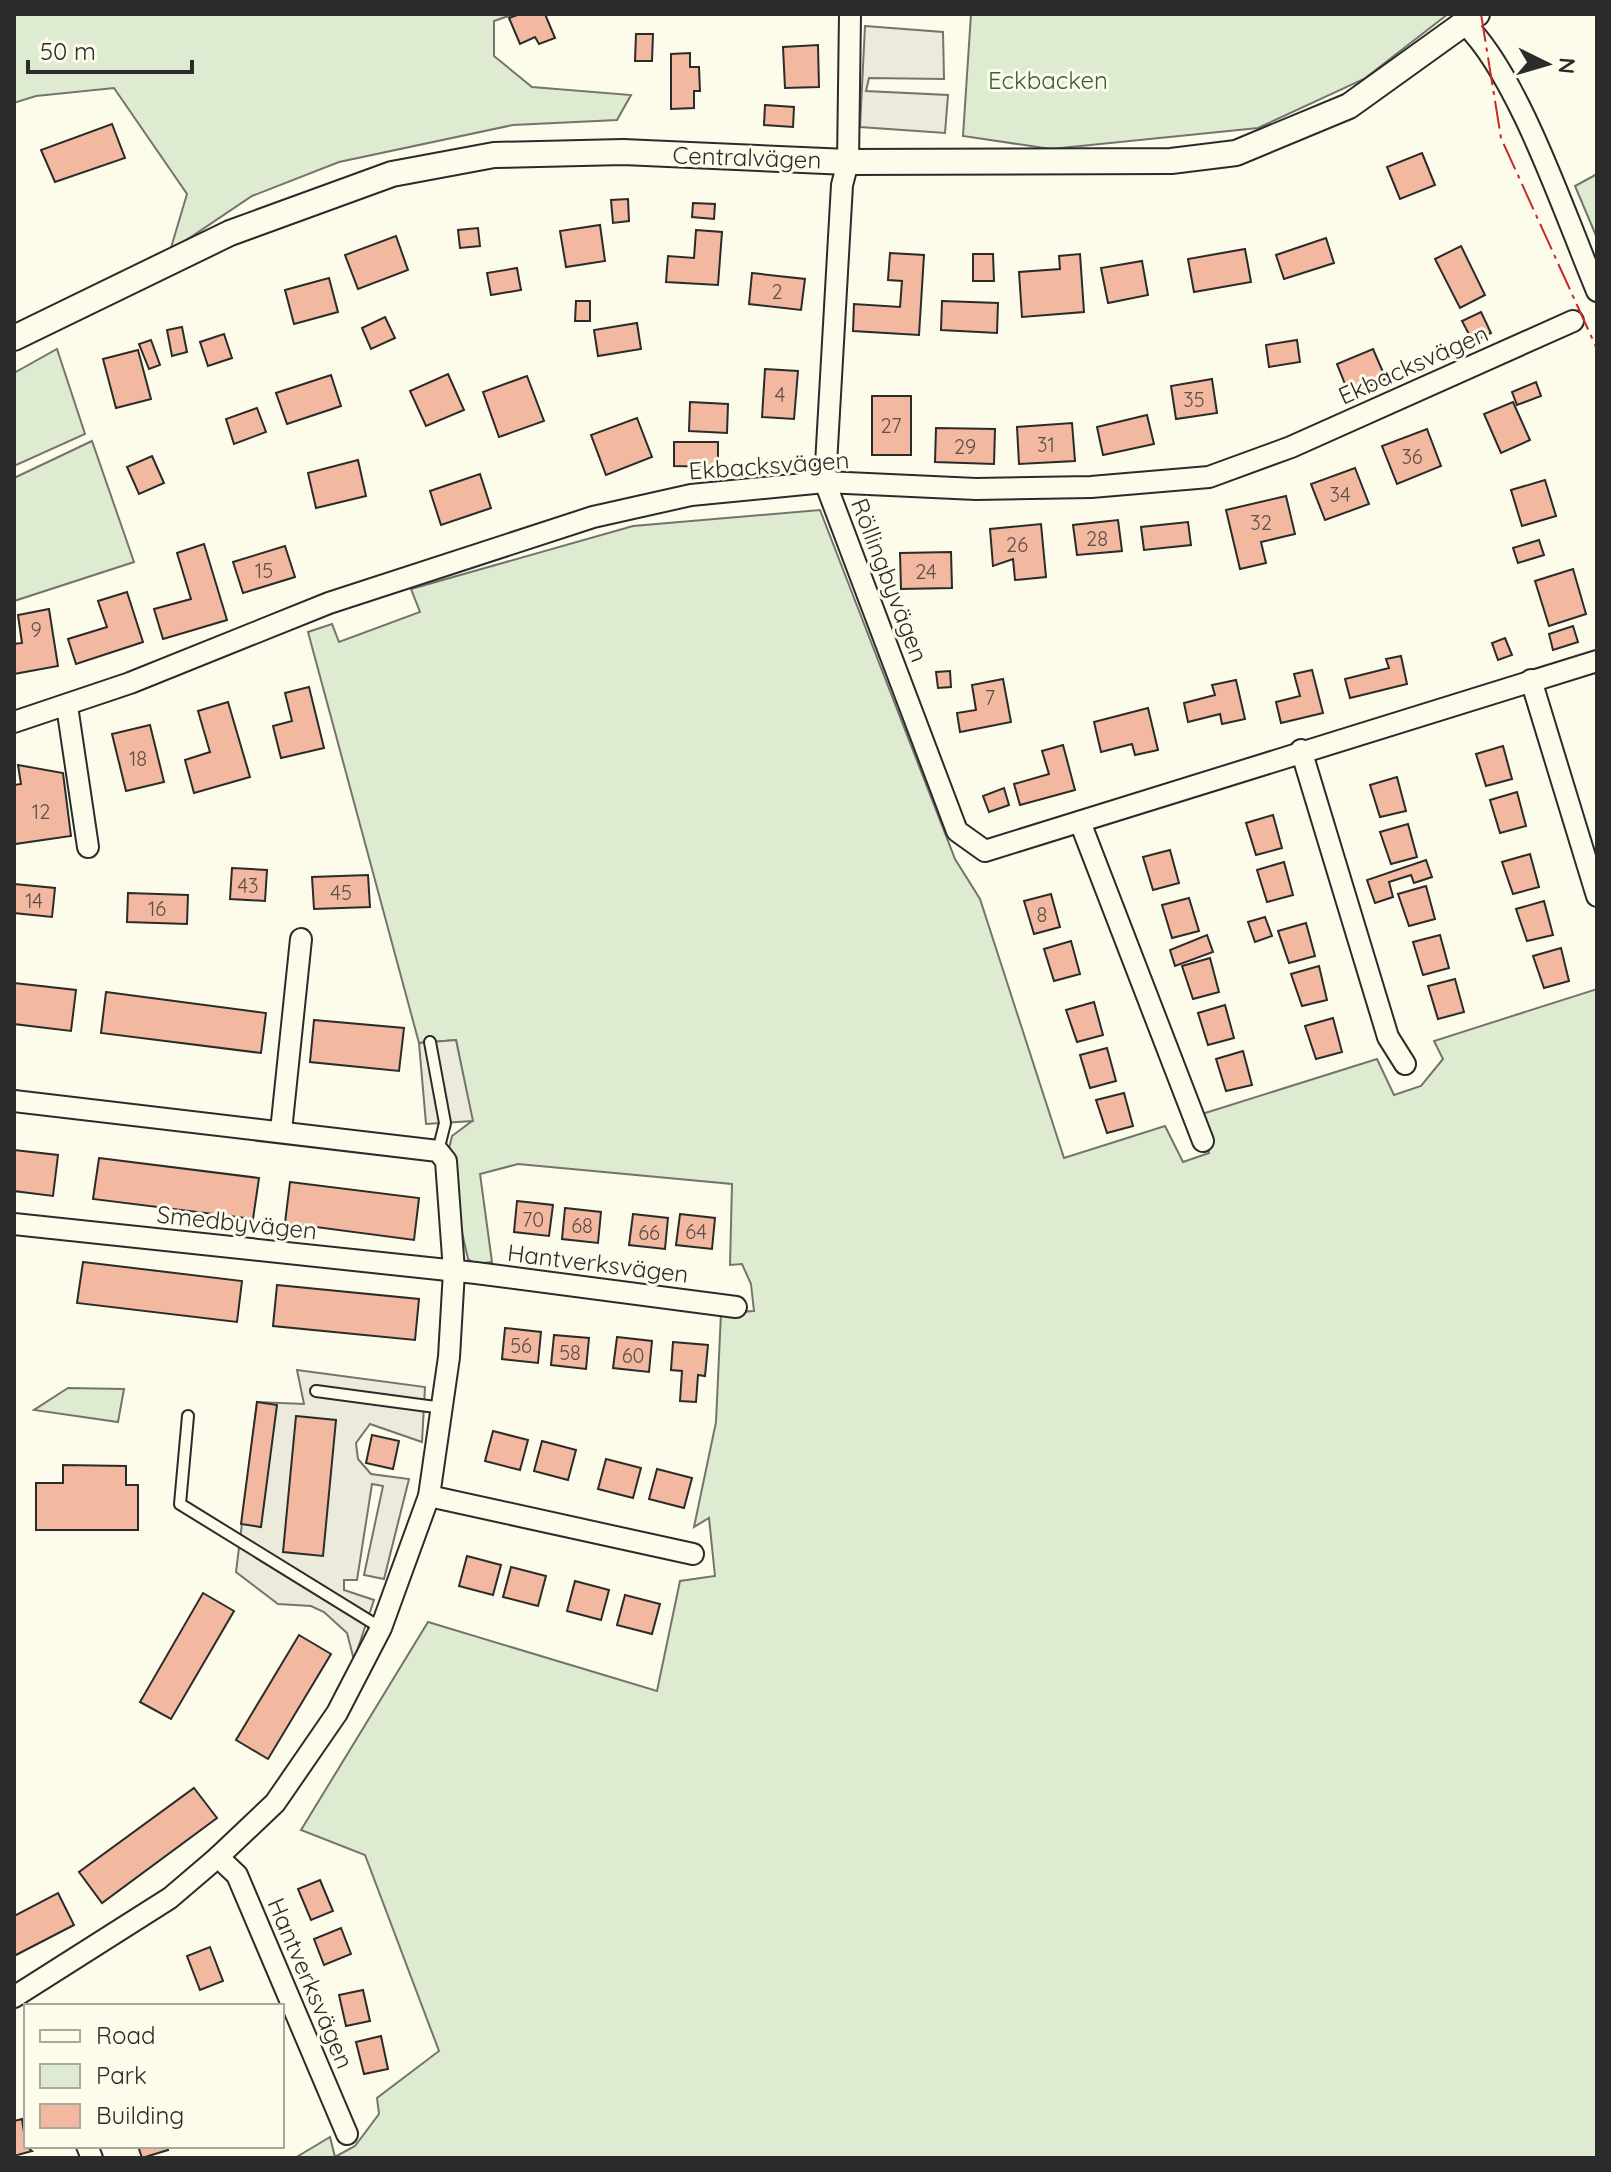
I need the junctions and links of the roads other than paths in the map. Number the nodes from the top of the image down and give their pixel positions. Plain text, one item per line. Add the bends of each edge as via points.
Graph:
1 (850, 14) edge
2 (1471, 19) edge
3 (848, 162) junction
4 (1597, 291) edge
5 (1573, 321) dead end
6 (14, 338) edge
7 (825, 482) junction
8 (1597, 661) edge
9 (1531, 680) junction
10 (67, 706) junction
11 (14, 722) edge
12 (1301, 750) junction
13 (1080, 822) junction
14 (88, 847) dead end
15 (1597, 896) edge
16 (301, 939) dead end
17 (430, 1042) dead end
18 (1405, 1064) dead end
19 (14, 1101) edge
20 (281, 1131) junction
21 (1203, 1141) dead end
22 (438, 1151) junction
23 (14, 1224) edge
24 (454, 1271) junction
25 (736, 1307) dead end
26 (316, 1391) dead end
27 (443, 1408) junction
28 (188, 1416) dead end
29 (429, 1496) junction
30 (693, 1554) dead end
31 (381, 1628) junction
32 (218, 1857) junction
33 (22, 1998) edge
34 (347, 2134) dead end

1 - 3 street, Röllingbyvägen
2 - 3 street, Centralvägen via 1349,106 1236,153 1171,161
2 - 4 street via 1531,133
3 - 6 street, Centralvägen via 623,152 509,154 392,174 230,233
3 - 7 street, Röllingbyvägen via 842,185
5 - 7 street, Ekbacksvägen via 1291,447 1209,477 976,489
7 - 10 street, Ekbacksvägen via 691,495 593,517 329,603
7 - 13 street, Röllingbyvägen via 957,831 985,851
8 - 9 street, Röllingbyvägen
9 - 12 street, Röllingbyvägen
9 - 15 street
10 - 11 street, Ekbacksvägen
10 - 14 street
12 - 13 street, Röllingbyvägen
12 - 18 street via 1388,1037
13 - 21 street
16 - 20 street
17 - 22 lane via 445,1123
19 - 20 street
20 - 22 street
22 - 24 street via 446,1161
23 - 24 street, Smedbyvägen
24 - 25 street, Hantverksvägen
24 - 27 street
26 - 27 lane
27 - 29 street
28 - 31 lane via 180,1504
29 - 30 street
29 - 31 street
31 - 32 street via 337,1713 275,1803
32 - 33 street via 170,1898
32 - 34 street, Hantverksvägen via 237,1875

